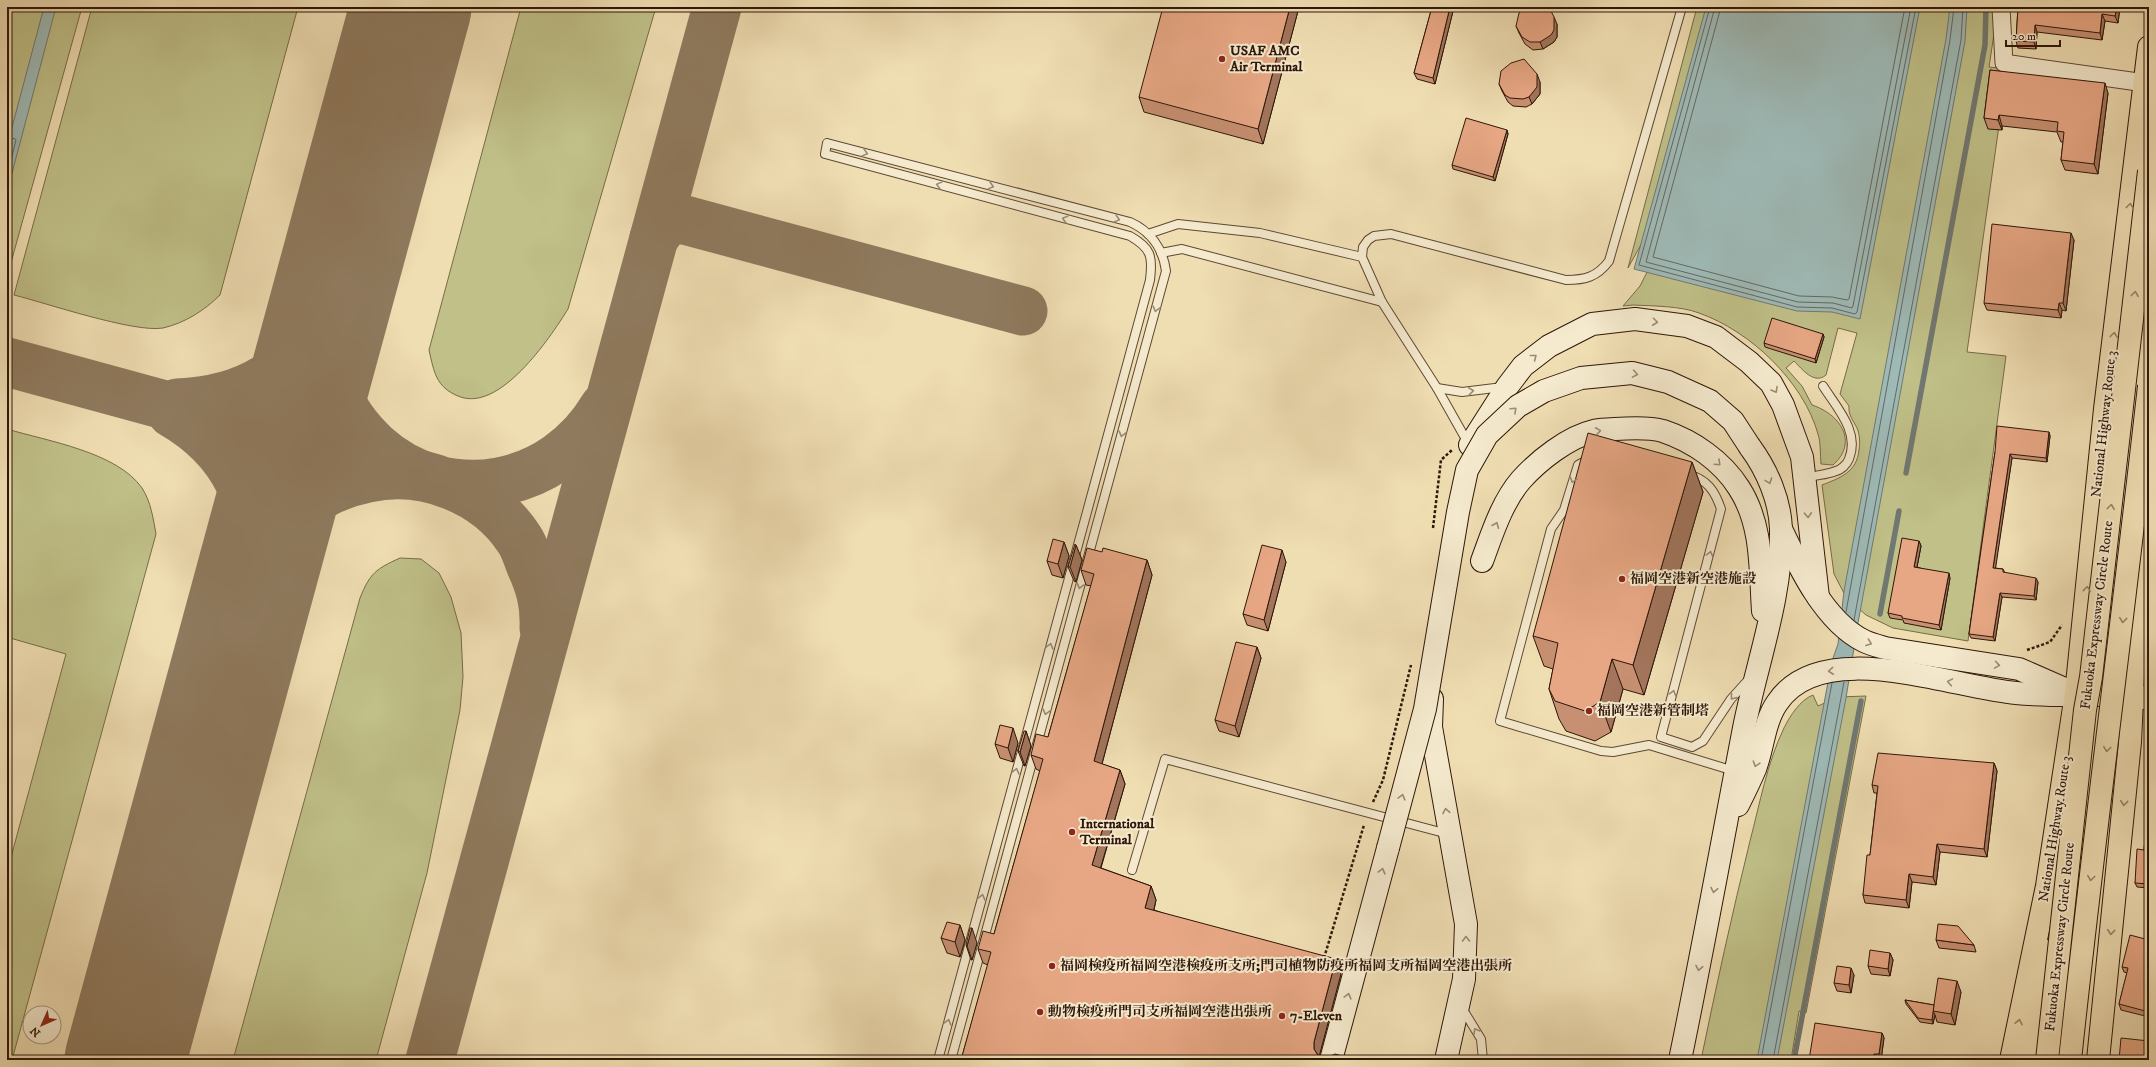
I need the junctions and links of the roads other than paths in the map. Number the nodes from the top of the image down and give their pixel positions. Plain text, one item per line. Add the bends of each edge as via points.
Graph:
1 (1682, 7) edge
2 (2001, 7) edge
3 (2149, 47) edge
4 (2145, 84) junction
5 (2149, 171) edge
6 (1148, 234) junction
7 (1161, 253) junction
8 (1362, 257) junction
9 (1382, 302) junction
10 (1823, 386) dead end
11 (2149, 386) edge
12 (1507, 387) junction
13 (1437, 388) junction
14 (1470, 446) junction
15 (1600, 456) edge
16 (1682, 473) edge
17 (1804, 478) junction
18 (2149, 499) edge
19 (1781, 528) junction
20 (1482, 561) dead end
21 (1818, 597) junction
22 (1765, 641) junction
23 (1758, 668) junction
24 (2140, 697) edge
25 (2081, 702) junction
26 (1736, 772) junction
27 (1451, 835) junction
28 (1725, 835) junction
29 (1132, 870) dead end
30 (2085, 923) junction
31 (1460, 1004) junction
32 (938, 1060) edge
33 (951, 1060) edge
34 (1331, 1060) edge
35 (1446, 1060) edge
36 (1483, 1060) edge
37 (1680, 1060) edge
38 (2011, 1060) edge
39 (2030, 1060) edge
40 (2047, 1060) edge
41 (2070, 1060) edge
42 (2075, 1060) edge
43 (2098, 1060) edge

1 - 8 lane via 1609,260 1598,272 1584,280 1566,280 1391,234 1374,236 1368,240 1363,247
2 - 4 street via 2004,63
3 - 4 highway, National Highway Route 3
25 -> 4 highway, National Highway Route 3 via 2105,409
25 -> 5 highway, Fukuoka Expressway Circle Route, bridge via 2091,677
6 - 7 lane
6 - 8 lane via 1178,224 1260,232
32 -> 6 lane via 1150,280 1151,261 1147,249 1130,236 825,154 828,143 1130,222
7 - 9 lane via 1182,248
7 -> 33 lane via 1166,271
8 - 9 lane
9 - 13 lane
10 - 17 lane via 1851,431 1851,453 1848,462 1838,471
11 -> 30 highway, Fukuoka Expressway Circle Route, bridge
13 -> 12 lane via 1462,392
12 - 14 street
12 -> 17 street via 1523,366 1549,346 1592,324 1635,319 1687,326 1716,337 1749,362 1770,383 1786,413 1802,457
13 - 14 lane
27 -> 14 street via 1431,727 1431,707 1456,506
15 -> 26 lane via 1578,465 1564,510 1551,529 1500,721 1602,751 1614,752 1649,745
23 -> 16 lane via 1731,699 1703,741 1692,747 1661,737 1721,509 1715,492 1697,477
17 -> 21 street
18 - 24 highway via 2135,633
19 - 21 street
19 - 22 street via 1776,587
34 -> 19 street, bridge via 1425,709 1458,512 1468,470 1487,436 1518,406 1544,391 1581,378 1632,373 1668,382 1710,401 1733,421 1763,465 1776,502
20 -> 22 street via 1505,503 1521,481 1541,461 1564,445 1593,431 1630,428 1662,431 1692,444 1719,463 1740,488 1753,519 1761,549
21 -> 25 street via 1837,621 1864,641 1885,648 2019,669
22 - 23 street
23 - 26 street
24 - 25 street
24 -> 43 highway via 2130,742
25 -> 28 street via 1870,668 1826,671 1809,677 1792,687 1777,702 1755,768
38 -> 25 highway, National Highway Route 3
25 - 39 highway, bridge via 2062,818 2053,919
25 - 40 highway, Fukuoka Expressway Circle Route, bridge
26 - 28 street
27 - 29 lane via 1165,759
31 -> 27 street via 1466,953 1466,924
28 -> 37 street
30 - 41 highway, Fukuoka Expressway Circle Route, bridge
30 - 42 highway, bridge
31 - 35 street
36 -> 31 lane via 1480,1039

